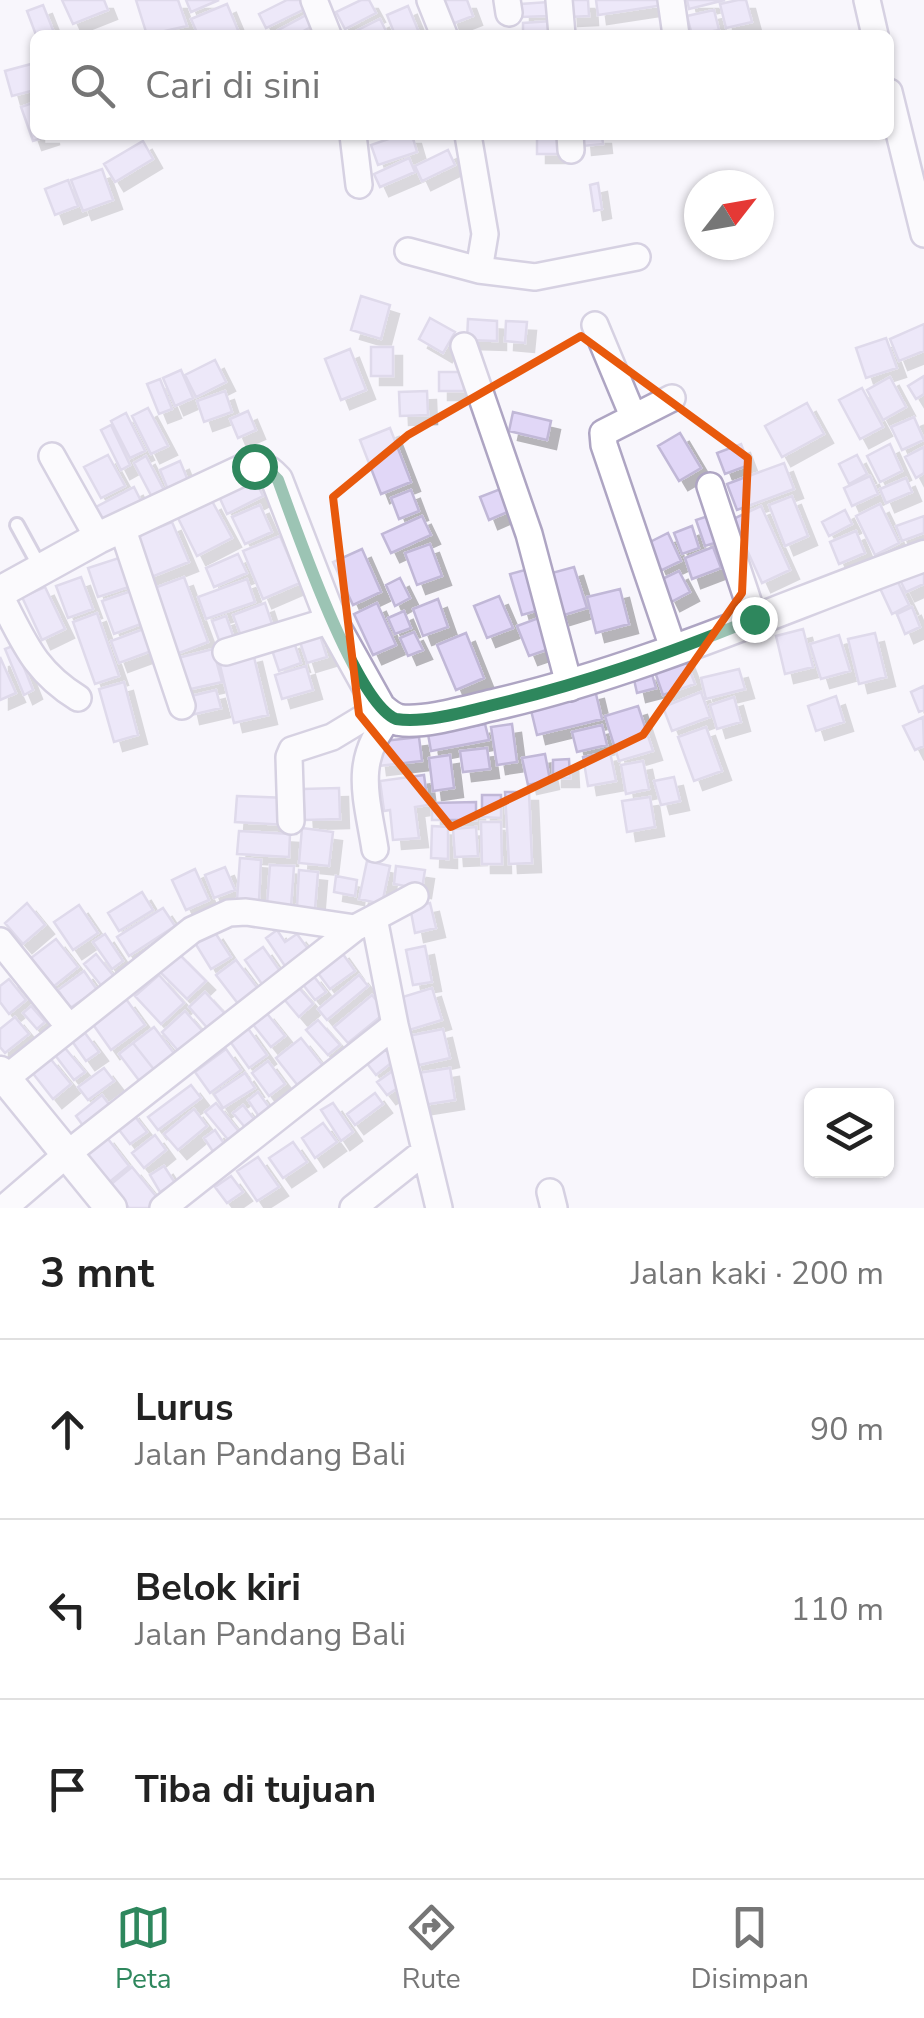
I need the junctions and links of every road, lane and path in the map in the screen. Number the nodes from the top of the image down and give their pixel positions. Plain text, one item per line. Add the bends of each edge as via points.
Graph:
1 (314, 0) edge
2 (430, 0) edge
3 (559, 0) edge
4 (671, 0) edge
5 (867, 0) edge
6 (326, 30) edge
7 (442, 30) edge
8 (562, 30) edge
9 (675, 30) edge
10 (874, 30) edge
11 (894, 112) edge
12 (353, 140) edge
13 (469, 140) edge
14 (358, 185) dead end
15 (924, 234) edge
16 (408, 251) dead end
17 (637, 257) dead end
18 (479, 270) junction
19 (596, 325) dead end
20 (464, 346) dead end
21 (672, 398) dead end
22 (632, 416) junction
23 (52, 456) dead end
24 (710, 486) dead end
25 (17, 525) dead end
26 (110, 533) junction
27 (924, 556) edge
28 (41, 568) junction
29 (0, 594) edge
30 (754, 619) junction
31 (330, 620) junction
32 (226, 652) dead end
33 (674, 652) junction
34 (570, 688) junction
35 (78, 698) dead end
36 (182, 706) dead end
37 (385, 712) junction
38 (291, 821) dead end
39 (375, 849) dead end
40 (415, 896) dead end
41 (365, 923) junction
42 (0, 941) edge
43 (395, 1025) junction
44 (69, 1027) junction
45 (2, 1078) edge
46 (424, 1151) junction
47 (67, 1154) junction
48 (4, 1208) edge
49 (111, 1208) edge
50 (163, 1208) edge
51 (353, 1208) edge
52 (439, 1208) edge

1 - 6 street
2 - 7 street
3 - 8 street
4 - 9 street
5 - 10 street
11 - 15 street
12 - 14 street
13 - 18 street via 485,234
16 - 18 street
17 - 18 street via 535,277
19 - 22 street
20 - 34 street via 529,534
21 - 22 street
22 - 33 street via 603,433 604,445
23 - 26 street
24 - 30 street
25 - 28 lane
26 - 28 street
26 - 31 street via 243,470 266,468 278,480
26 - 36 street
27 - 30 street
28 - 29 street
29 - 35 street via 39,667
30 - 33 street
31 - 32 street
31 - 37 street
33 - 34 street
34 - 37 street via 402,720
37 - 38 street via 292,750
37 - 39 street via 363,775
40 - 41 street
41 - 43 street
41 - 44 street via 229,914 192,930
41 - 47 street
42 - 44 street
43 - 46 street
43 - 50 street
44 - 45 street
45 - 47 street
46 - 51 street
46 - 52 street
47 - 48 street
47 - 49 street

